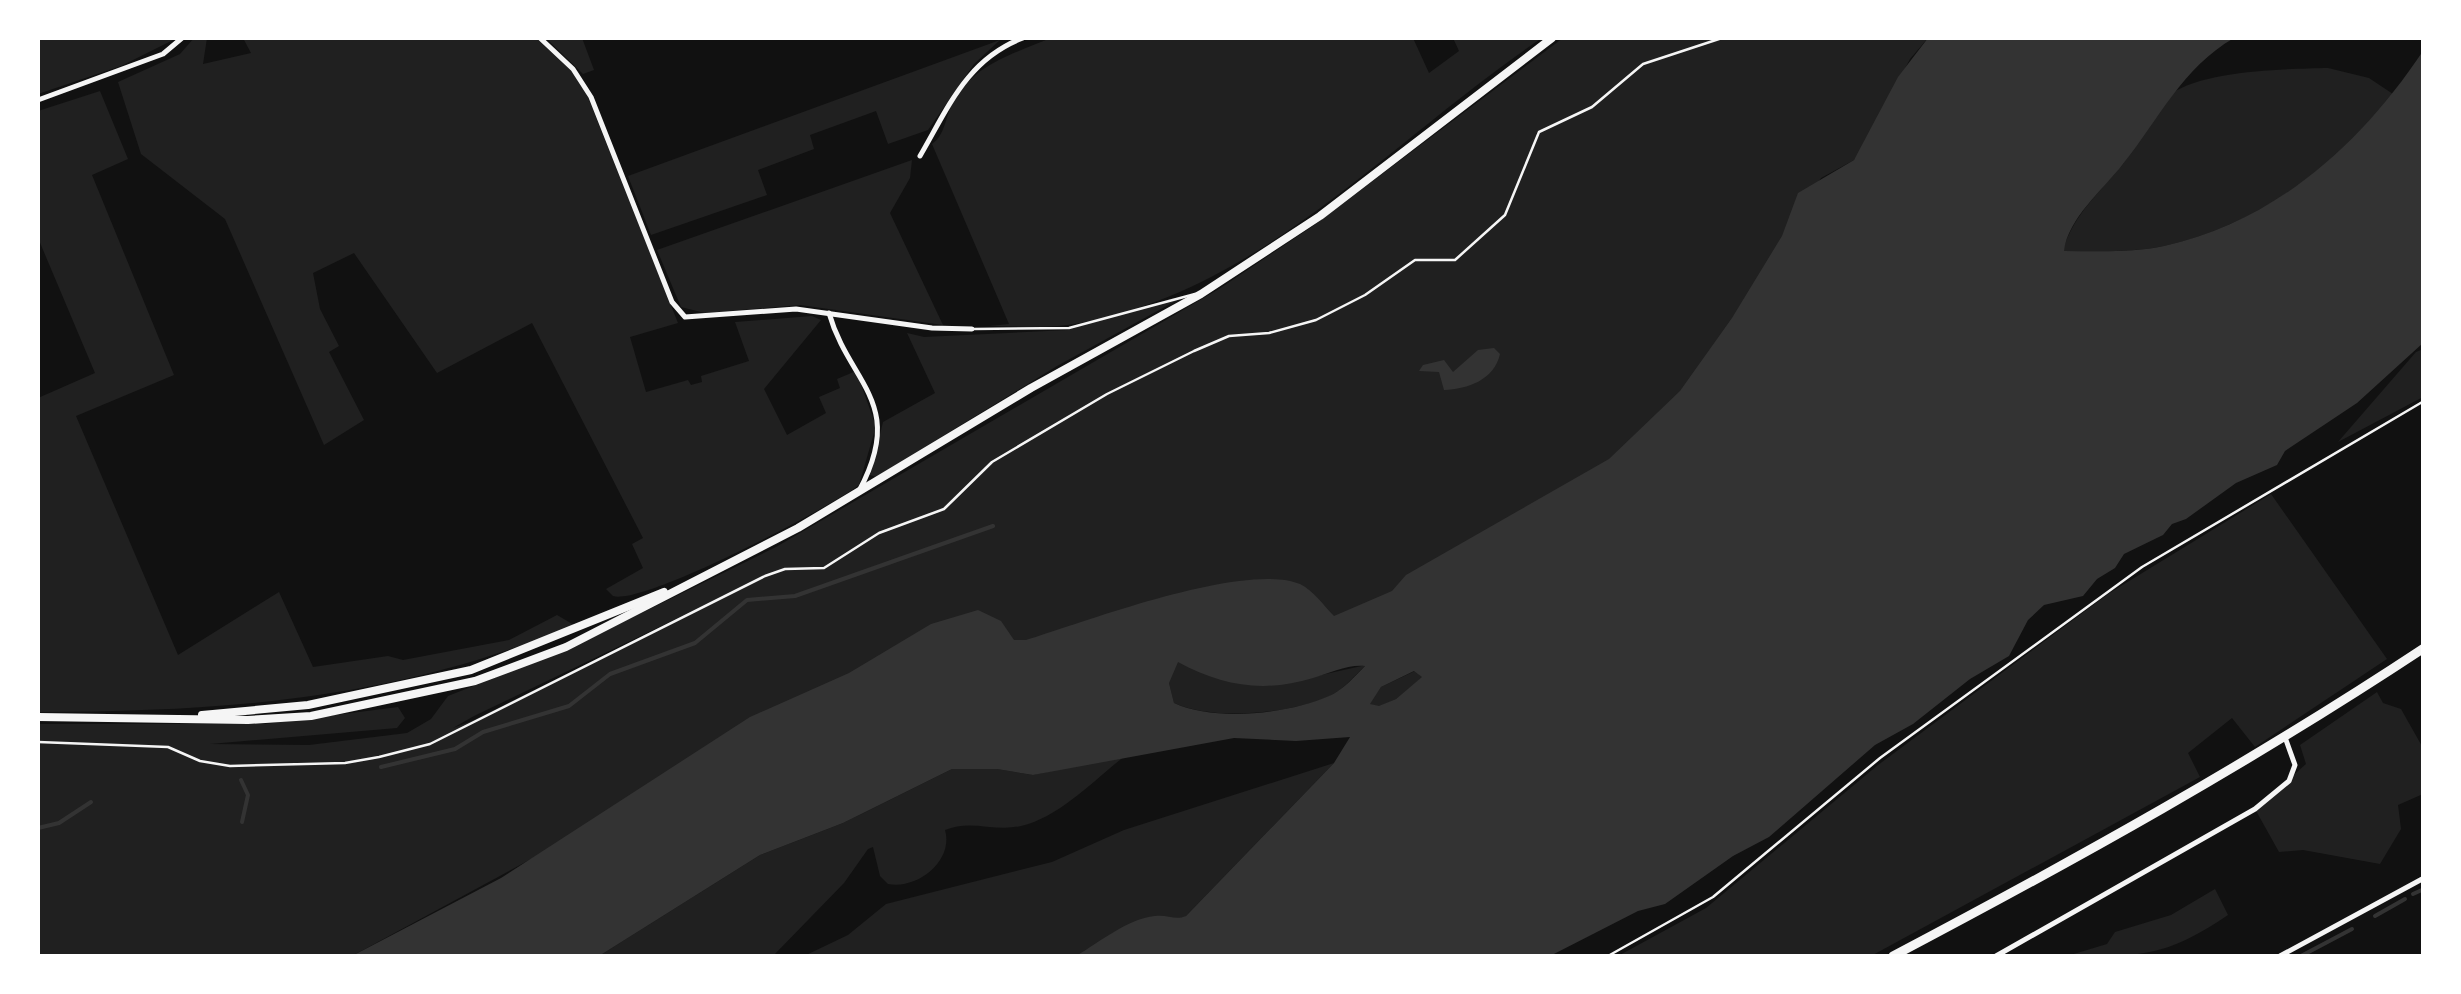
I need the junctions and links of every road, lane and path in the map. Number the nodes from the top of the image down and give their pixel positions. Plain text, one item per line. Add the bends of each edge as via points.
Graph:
1 (182, 38) edge
2 (540, 38) edge
3 (1023, 38) edge
4 (1552, 38) edge
5 (1722, 38) edge
6 (38, 100) edge
7 (920, 156) dead end
8 (1201, 294) junction
9 (829, 313) junction
10 (972, 329) joint
11 (2424, 402) edge
12 (858, 494) junction
13 (2424, 648) edge
14 (38, 717) edge
15 (2286, 740) junction
16 (38, 742) edge
17 (2424, 878) edge
18 (1608, 956) edge
19 (1893, 956) edge
20 (1996, 956) edge
21 (2280, 956) edge

1 - 6 street via 163,54
2 - 9 street via 573,69 591,98 680,313
3 - 7 street via 970,72
4 - 8 main road via 1320,216
5 - 16 path via 1643,64 1592,108 1540,132 1505,215 1456,260 1415,260 1316,320 1230,336 1194,351 992,462 944,509 879,533 824,568 765,576 430,744 362,761 230,766 168,747
8 - 10 lane via 1069,328
8 - 12 main road
9 - 10 street
9 - 12 street via 866,382 878,424
11 - 18 path via 2142,567 1880,758 1713,897
12 - 14 main road via 696,579 471,670 308,705 166,718
13 - 15 main road
15 - 19 main road
15 - 20 street via 2295,765 2289,781 2254,810
17 - 21 street

